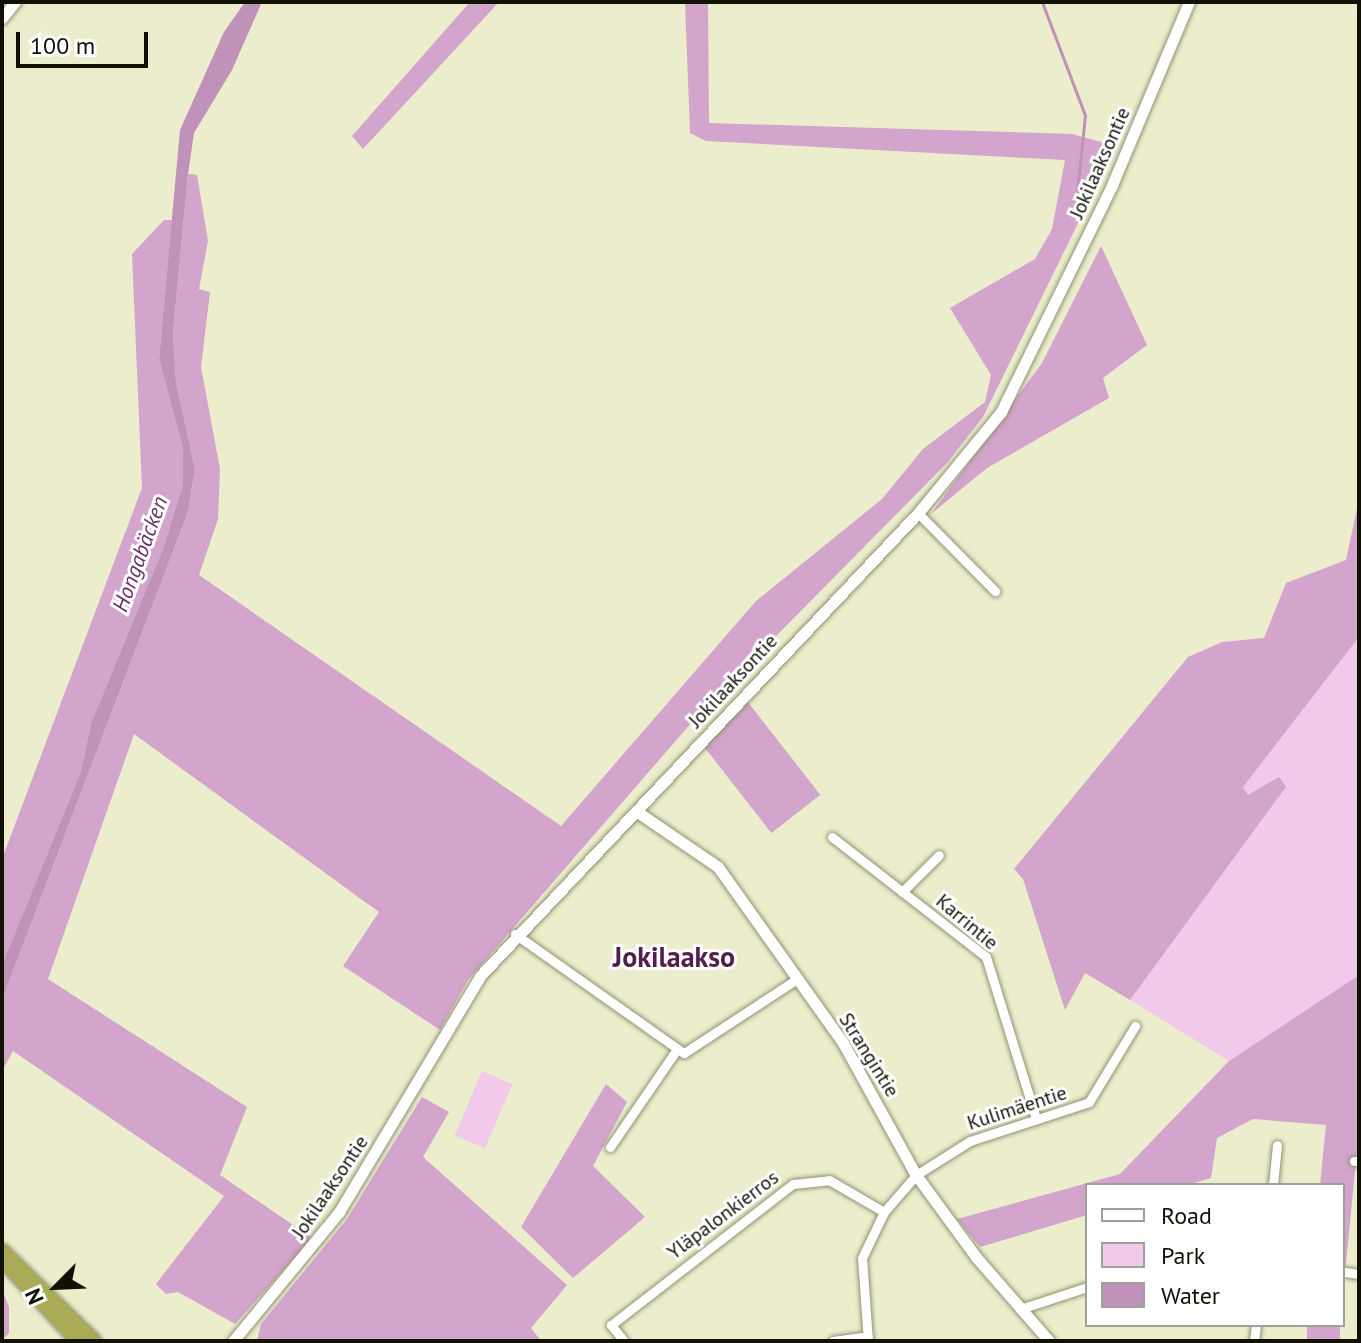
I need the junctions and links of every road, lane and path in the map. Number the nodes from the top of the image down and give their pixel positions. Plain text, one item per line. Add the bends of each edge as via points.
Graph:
1 (15, 2) edge
2 (1189, 2) edge
3 (2, 18) edge
4 (918, 513) junction
5 (995, 591) dead end
6 (636, 811) junction
7 (832, 837) dead end
8 (939, 855) dead end
9 (902, 892) junction
10 (515, 934) junction
11 (797, 979) junction
12 (1135, 1026) dead end
13 (677, 1049) junction
14 (1036, 1119) junction
15 (1277, 1145) dead end
16 (610, 1147) dead end
17 (916, 1175) junction
18 (1273, 1183) edge
19 (884, 1212) junction
20 (2, 1251) edge
21 (2, 1259) edge
22 (1345, 1272) dead end
23 (1359, 1274) edge
24 (1085, 1288) edge
25 (1020, 1309) junction
26 (868, 1338) edge
27 (78, 1341) edge
28 (94, 1341) edge
29 (233, 1341) edge
30 (624, 1341) edge
31 (833, 1341) edge
32 (1049, 1341) edge

1 - 3 street
2 - 4 street, Jokilaaksontie via 1020,382 964,462
4 - 5 street
4 - 6 street, Jokilaaksontie
6 - 10 street, Jokilaaksontie
6 - 11 street, Strangintie via 718,867
7 - 9 street, Karrintie
8 - 9 street
9 - 14 street, Karrintie via 986,957
10 - 13 street
10 - 29 street, Jokilaaksontie via 453,1016 339,1212
11 - 13 street via 693,1051
11 - 17 street, Strangintie via 869,1086
12 - 14 street, Kulimäentie via 1096,1096
13 - 16 street
14 - 17 street, Kulimäentie via 984,1134
15 - 18 street
17 - 19 street, Kulimäentie
17 - 25 street, Strangintie
19 - 26 street, Kulimäentie via 862,1258
19 - 30 street, Yläpalonkierros via 829,1180 793,1184 611,1325
20 - 28 highway
21 - 27 highway
22 - 23 street
24 - 25 street
25 - 32 street, Strangintie
26 - 31 street

